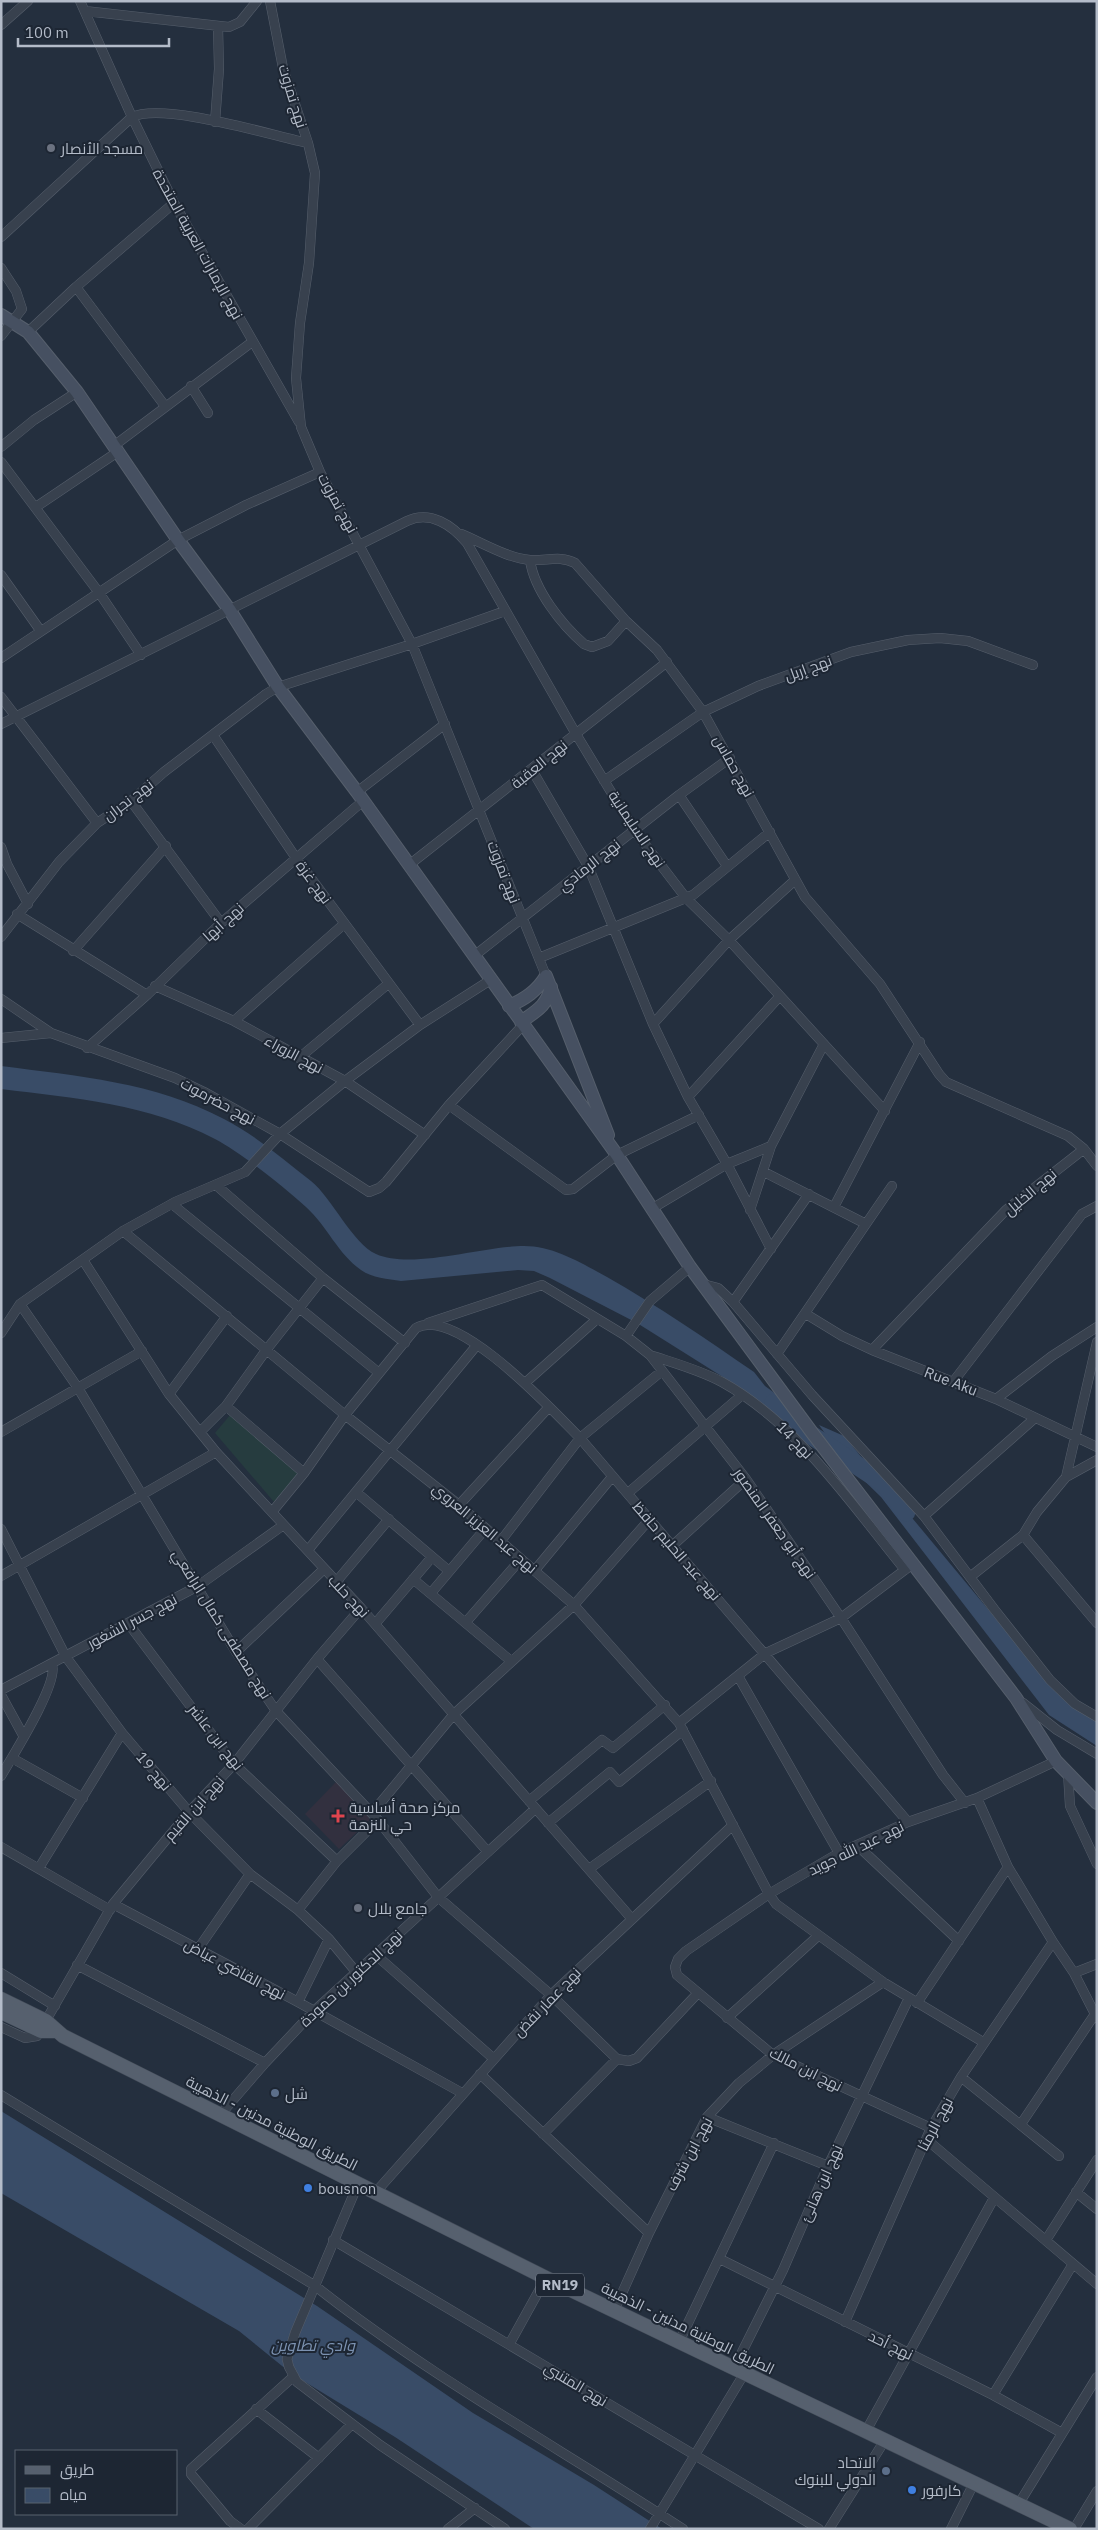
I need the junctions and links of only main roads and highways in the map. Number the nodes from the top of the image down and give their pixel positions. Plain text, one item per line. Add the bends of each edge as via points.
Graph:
1 (1, 315) edge
2 (548, 982) junction
3 (509, 1006) junction
4 (522, 1023) junction
5 (615, 1152) junction
6 (1097, 1803) edge
7 (1, 1999) edge
8 (1, 2012) edge
9 (47, 2028) junction
10 (1070, 2529) edge

1 - 3 main road via 28,332 78,392 278,686
2 - 3 main road
2 - 4 main road via 548,999 544,1006
2 - 5 main road
3 - 4 main road
4 - 5 main road
5 - 6 main road via 690,1267 910,1566 1016,1698 1056,1760
7 - 9 main road, الطريق الوطنية مدنين - الذهيبة / RN19
8 - 9 main road, الطريق الوطنية مدنين - الذهيبة / RN19
9 - 10 main road, الطريق الوطنية مدنين - الذهيبة / RN19 via 546,2278

